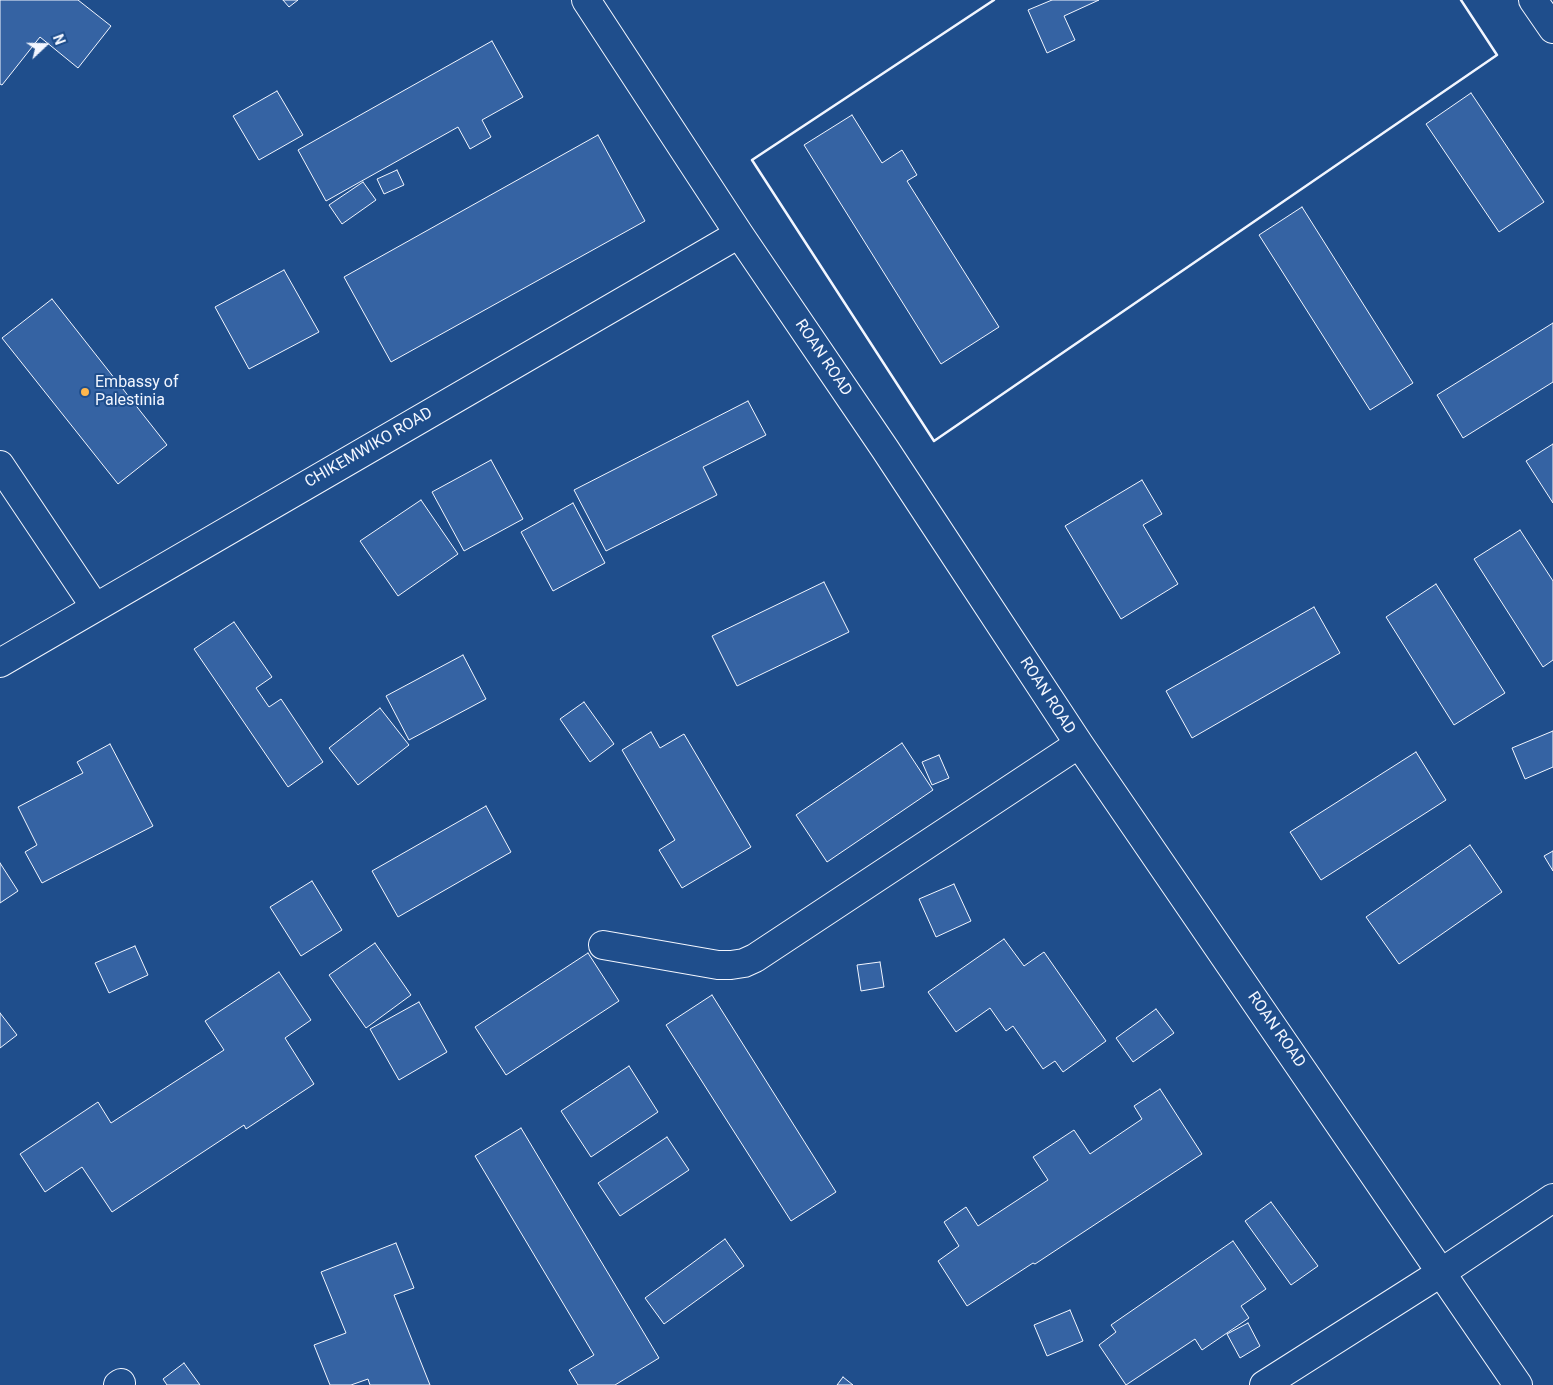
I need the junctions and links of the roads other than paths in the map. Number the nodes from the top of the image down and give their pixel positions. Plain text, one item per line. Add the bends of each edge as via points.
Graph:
1 (586, 0) edge
2 (1533, 0) edge
3 (1553, 29) edge
4 (739, 234) junction
5 (0, 465) edge
6 (95, 607) junction
7 (0, 663) edge
8 (1079, 744) junction
9 (602, 945) dead end
10 (1553, 1198) edge
11 (1442, 1272) junction
12 (1264, 1385) edge
13 (1518, 1385) edge

1 - 4 street, ROAN ROAD
2 - 3 street
4 - 6 street, CHIKEMWIKO ROAD
4 - 8 street, ROAN ROAD
5 - 6 street
6 - 7 street, CHIKEMWIKO ROAD
8 - 9 street via 744,963 718,965
8 - 11 street, ROAN ROAD
10 - 11 street
11 - 12 street
11 - 13 street, ROAN ROAD

